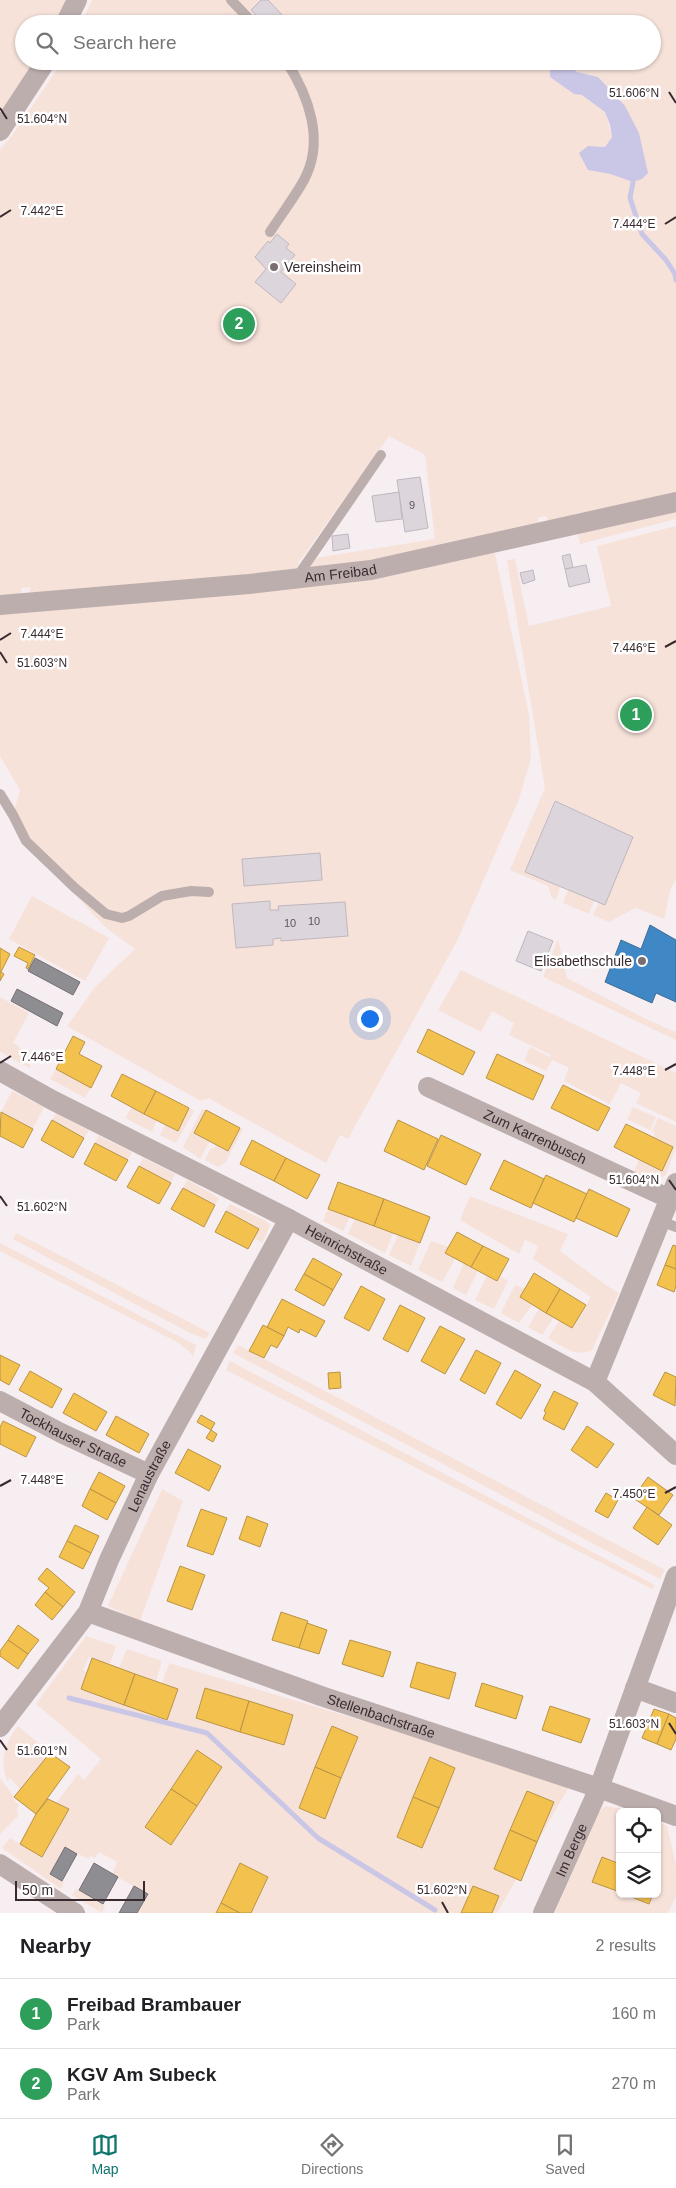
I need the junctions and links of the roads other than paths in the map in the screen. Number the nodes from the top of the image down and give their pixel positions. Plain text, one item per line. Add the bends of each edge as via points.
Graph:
1 (77, 0) edge
2 (231, 0) edge
3 (70, 15) edge
4 (245, 15) edge
5 (40, 70) edge
6 (292, 70) edge
7 (0, 131) edge
8 (270, 232) dead end
9 (381, 455) dead end
10 (676, 502) edge
11 (297, 577) junction
12 (0, 605) edge
13 (0, 794) edge
14 (209, 892) dead end
15 (0, 1071) edge
16 (428, 1087) dead end
17 (673, 1191) edge
18 (289, 1219) junction
19 (668, 1224) edge
20 (595, 1382) junction
21 (0, 1401) edge
22 (676, 1455) edge
23 (149, 1474) junction
24 (676, 1576) edge
25 (88, 1612) junction
26 (635, 1688) junction
27 (676, 1703) edge
28 (0, 1727) edge
29 (598, 1788) junction
30 (676, 1816) edge
31 (0, 1864) edge
32 (75, 1913) edge
33 (543, 1913) edge

1 - 3 street
2 - 4 lane
5 - 7 street
6 - 8 lane via 308,105 313,126 313,152 304,180
9 - 11 lane
10 - 11 street, Am Freibad via 371,570
11 - 12 street, Am Freibad
13 - 14 lane via 26,841 106,914 122,918 162,896
15 - 18 street, Heinrichstraße
16 - 17 street, Zum Karrenbusch
17 - 19 street, Zum Karrenbusch
18 - 20 street, Heinrichstraße
18 - 23 street, Lenaustraße
19 - 20 street, Zum Karrenbusch
20 - 22 street, Heinrichstraße
21 - 23 street, Tockhauser Straße
23 - 25 street, Lenaustraße
24 - 26 street
25 - 28 street, Lenaustraße
25 - 29 street, Stellenbachstraße via 321,1696
26 - 27 street
26 - 29 street
29 - 30 street, Stellenbachstraße
29 - 33 street, Im Berge
31 - 32 street

